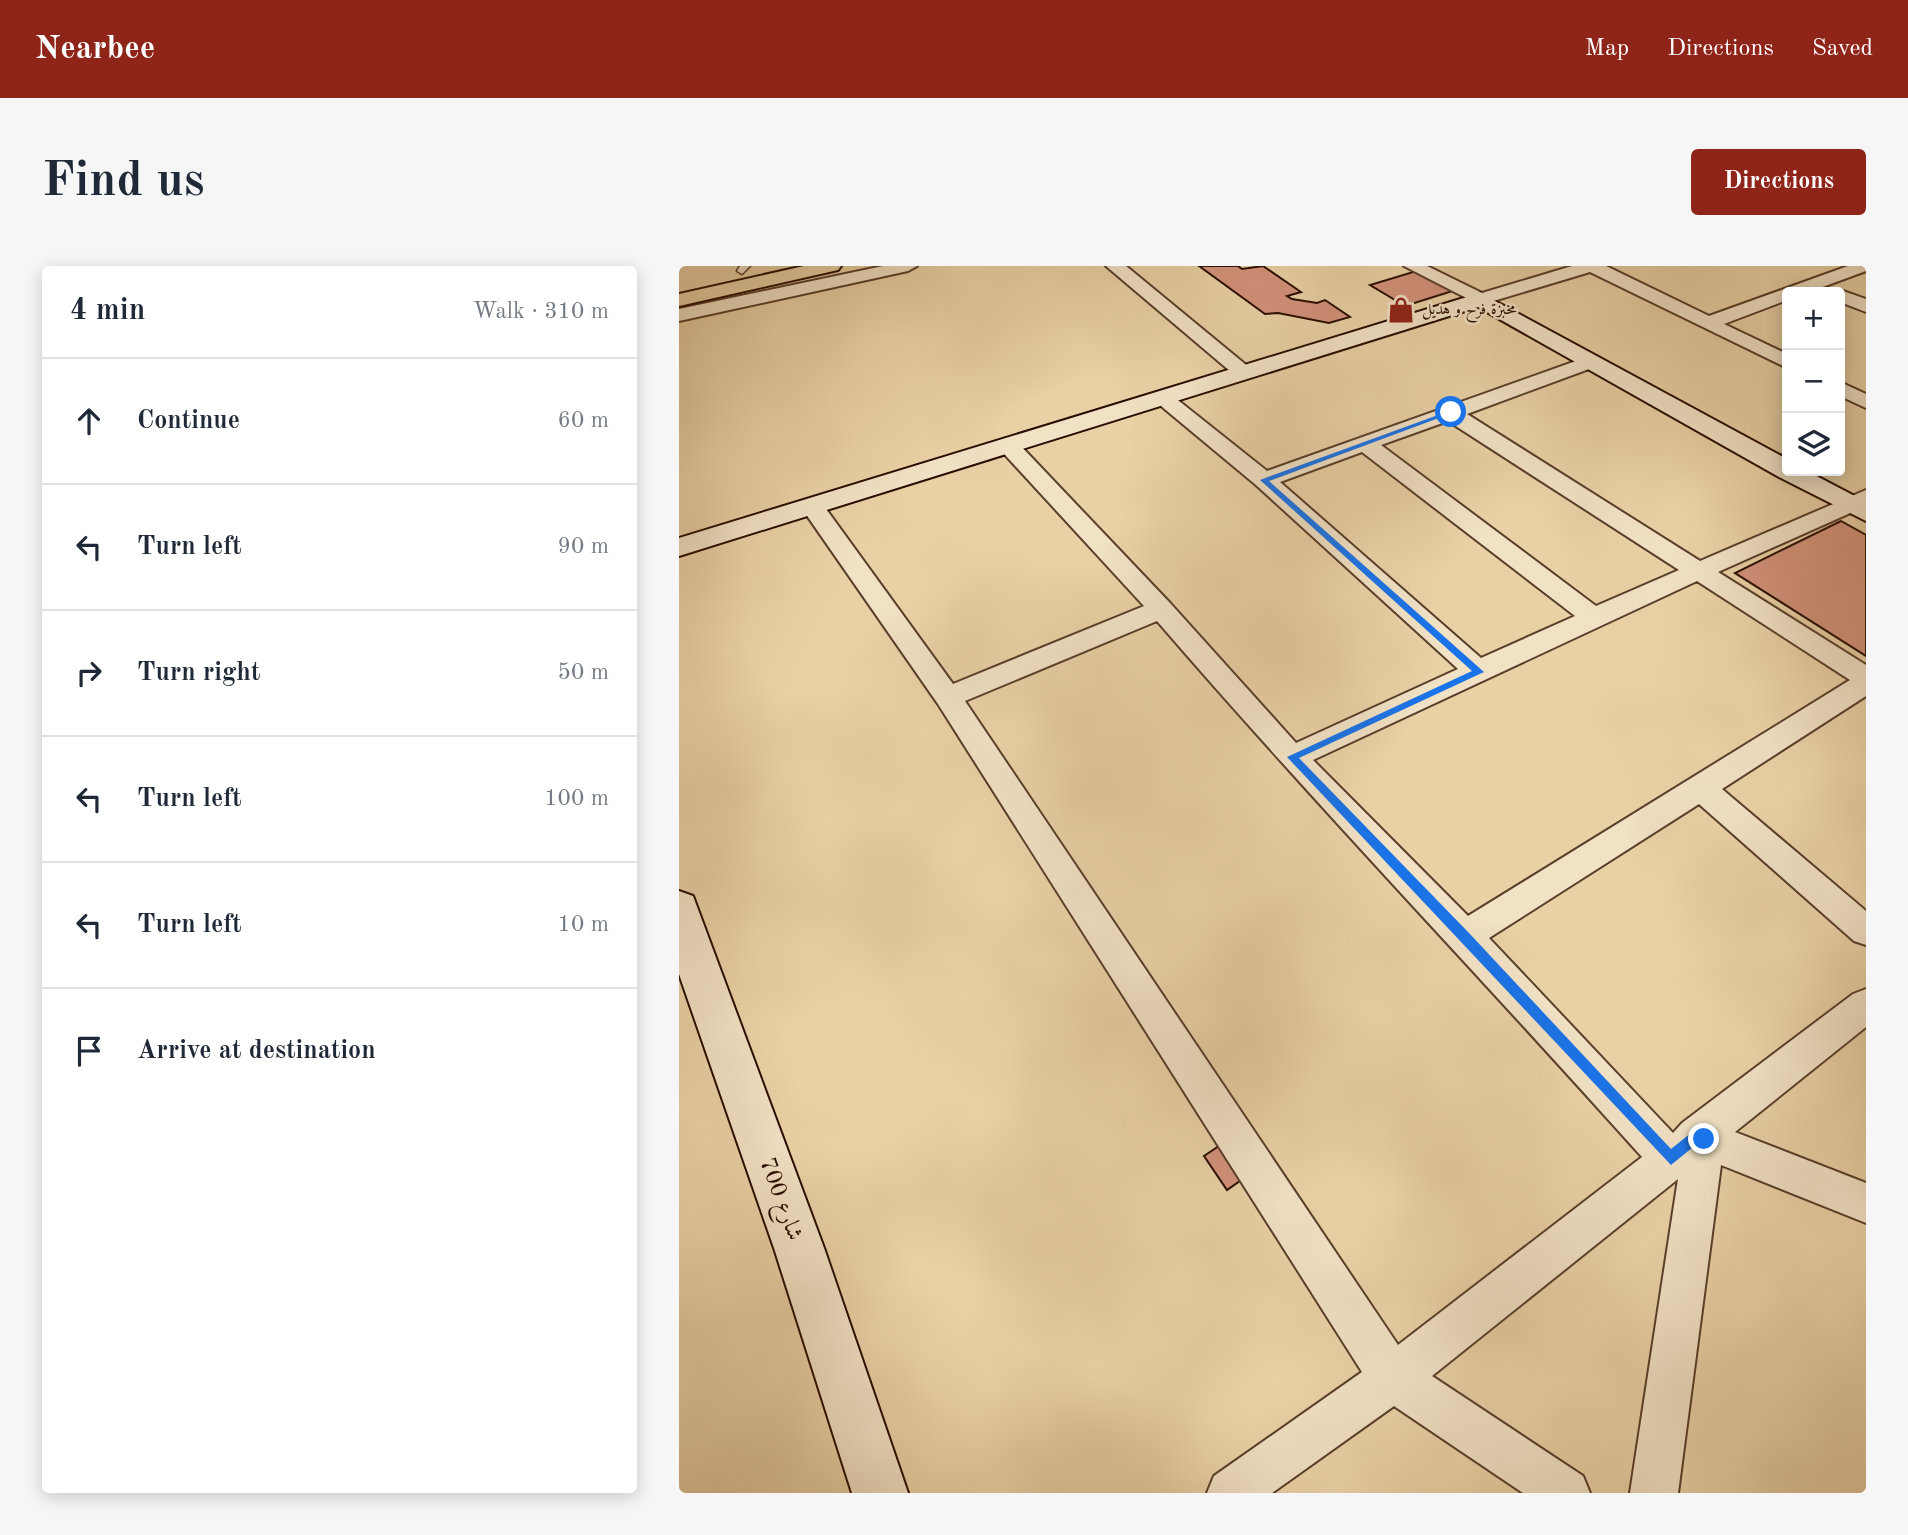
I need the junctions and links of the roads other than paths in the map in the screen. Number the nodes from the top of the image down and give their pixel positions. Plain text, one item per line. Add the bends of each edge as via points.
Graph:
1 (767, 266) edge
2 (831, 266) edge
3 (908, 266) edge
4 (1116, 266) edge
5 (1413, 266) edge
6 (1592, 266) edge
7 (1864, 266) edge
8 (743, 269) edge
9 (1816, 284) junction
10 (679, 285) edge
11 (1807, 287) edge
12 (1823, 287) edge
13 (1782, 296) edge
14 (1845, 297) edge
15 (1480, 299) junction
16 (679, 300) edge
17 (1866, 306) edge
18 (679, 315) edge
19 (1707, 323) junction
20 (1782, 360) edge
21 (1590, 362) junction
22 (1244, 373) junction
23 (1845, 390) edge
24 (1162, 397) junction
25 (1866, 401) edge
26 (1451, 412) junction
27 (1365, 444) junction
28 (1007, 445) junction
29 (1782, 467) edge
30 (1801, 476) edge
31 (1264, 480) junction
32 (1860, 504) edge
33 (814, 508) junction
34 (679, 547) edge
35 (1699, 570) junction
36 (1161, 609) junction
37 (1594, 617) junction
38 (1479, 672) junction
39 (1866, 680) edge
40 (948, 697) junction
41 (1292, 757) junction
42 (1700, 787) junction
43 (679, 907) edge
44 (1866, 931) edge
45 (1465, 936) junction
46 (689, 974) edge
47 (1866, 1005) edge
48 (1690, 1145) junction
49 (1866, 1203) edge
50 (1393, 1378) junction
51 (880, 1493) edge
52 (1231, 1493) edge
53 (1566, 1493) edge
54 (1654, 1493) edge

1 - 8 main road
2 - 16 main road
3 - 18 street
4 - 22 street
5 - 15 street
6 - 15 street
6 - 19 street
7 - 9 street
8 - 10 main road
9 - 11 street
9 - 12 street
13 - 19 street
14 - 17 street
15 - 21 street
15 - 22 street
19 - 20 street
21 - 26 street
21 - 29 street
22 - 24 street
23 - 25 street
24 - 28 street
24 - 31 street
26 - 27 street
26 - 35 street
27 - 31 street
27 - 37 street
28 - 33 street
28 - 36 street
30 - 32 street
31 - 38 street
32 - 35 street
33 - 34 street
33 - 40 street
35 - 37 street
35 - 39 street
36 - 40 street
36 - 41 street
37 - 38 street
38 - 41 street
39 - 42 street
40 - 50 street
41 - 45 street
42 - 44 street
42 - 45 street
43 - 46 street, شارع 700
45 - 48 street
46 - 51 street, شارع 700 via 799,1248
47 - 48 street
48 - 49 street
48 - 50 street
48 - 54 street
50 - 52 street
50 - 53 street

